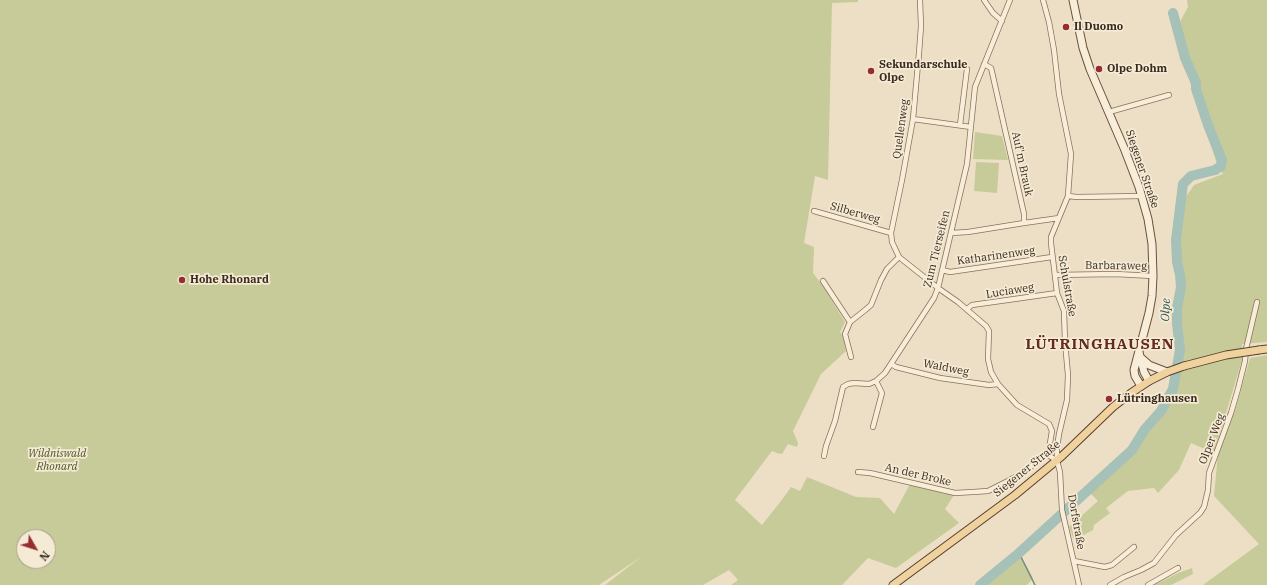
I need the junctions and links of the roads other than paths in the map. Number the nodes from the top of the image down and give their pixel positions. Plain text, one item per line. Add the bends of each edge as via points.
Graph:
1 (920, 0) edge
2 (984, 0) edge
3 (1010, 0) edge
4 (1042, 0) edge
5 (1073, 0) edge
6 (1002, 21) junction
7 (984, 64) junction
8 (967, 69) dead end
9 (1168, 95) dead end
10 (1109, 112) junction
11 (913, 119) junction
12 (960, 125) junction
13 (971, 127) junction
14 (1068, 196) junction
15 (1142, 196) junction
16 (814, 211) dead end
17 (1059, 218) junction
18 (1024, 223) junction
19 (891, 233) junction
20 (951, 233) junction
21 (899, 257) junction
22 (1052, 257) junction
23 (942, 270) junction
24 (1055, 275) junction
25 (1154, 276) junction
26 (823, 281) dead end
27 (938, 288) junction
28 (1057, 293) junction
29 (1257, 302) dead end
30 (967, 309) junction
31 (850, 322) junction
32 (1267, 349) edge
33 (1140, 355) junction
34 (851, 357) dead end
35 (891, 364) junction
36 (1167, 372) junction
37 (876, 381) junction
38 (1149, 382) junction
39 (998, 384) junction
40 (1140, 386) junction
41 (873, 427) dead end
42 (1047, 454) junction
43 (824, 456) dead end
44 (1057, 461) junction
45 (858, 472) dead end
46 (1134, 547) dead end
47 (1074, 562) junction
48 (1178, 568) dead end
49 (893, 585) edge
50 (1080, 585) edge
51 (1110, 585) edge
52 (1148, 585) edge

1 - 11 street, Quellenweg via 920,47
2 - 6 street
3 - 6 street, Zum Tierseifen
4 - 14 street, Schulstraße via 1049,22 1071,154
5 - 10 street, Siegener Straße via 1083,48
6 - 7 street, Zum Tierseifen
7 - 13 street, Zum Tierseifen via 975,87
7 - 18 street, Auf'm Brauk via 992,72
8 - 12 street
9 - 10 street
10 - 15 street, Siegener Straße
11 - 12 street
11 - 19 street, Quellenweg
12 - 13 street
13 - 20 street, Zum Tierseifen via 967,164
14 - 15 street
14 - 17 street, Schulstraße
15 - 25 street, Siegener Straße via 1152,244
16 - 19 street, Silberweg
17 - 18 street
17 - 22 street, Schulstraße via 1051,237
18 - 20 street
19 - 21 street, Quellenweg
20 - 23 street, Zum Tierseifen
21 - 27 street
21 - 31 street via 881,280 871,305
22 - 23 street, Katharinenweg via 950,272
22 - 24 street, Schulstraße
23 - 27 street, Zum Tierseifen
24 - 25 street, Barbaraweg
24 - 28 street, Schulstraße
25 - 33 street, Siegener Straße
26 - 31 street
27 - 30 street
27 - 35 street, Zum Tierseifen
28 - 30 street, Luciaweg via 972,305
28 - 44 street, Schulstraße via 1064,311 1068,375 1067,400 1059,434
29 - 51 street, Olper Weg via 1232,413 1209,473 1204,507 1176,535 1154,563
30 - 39 street via 989,331 988,359 991,372
31 - 34 street via 845,334
32 - 36 main road, bridge via 1204,360
33 - 36 street via 1149,365
33 - 38 street
33 - 40 street, Siegener Straße via 1134,370
35 - 37 street, Zum Tierseifen
35 - 39 street, Waldweg via 940,378
36 - 38 main road
37 - 41 street via 882,393
37 - 43 street via 869,384 848,384 843,387
38 - 40 main road
39 - 42 street via 1016,405 1049,424 1052,431
40 - 44 main road, Siegener Straße via 1113,407
42 - 44 street
42 - 45 street, An der Broke via 1021,474 988,491 955,492
44 - 47 street, Dorfstraße via 1062,510
44 - 49 main road, Siegener Straße
46 - 47 street via 1105,568
47 - 50 street, Dorfstraße
48 - 52 street

